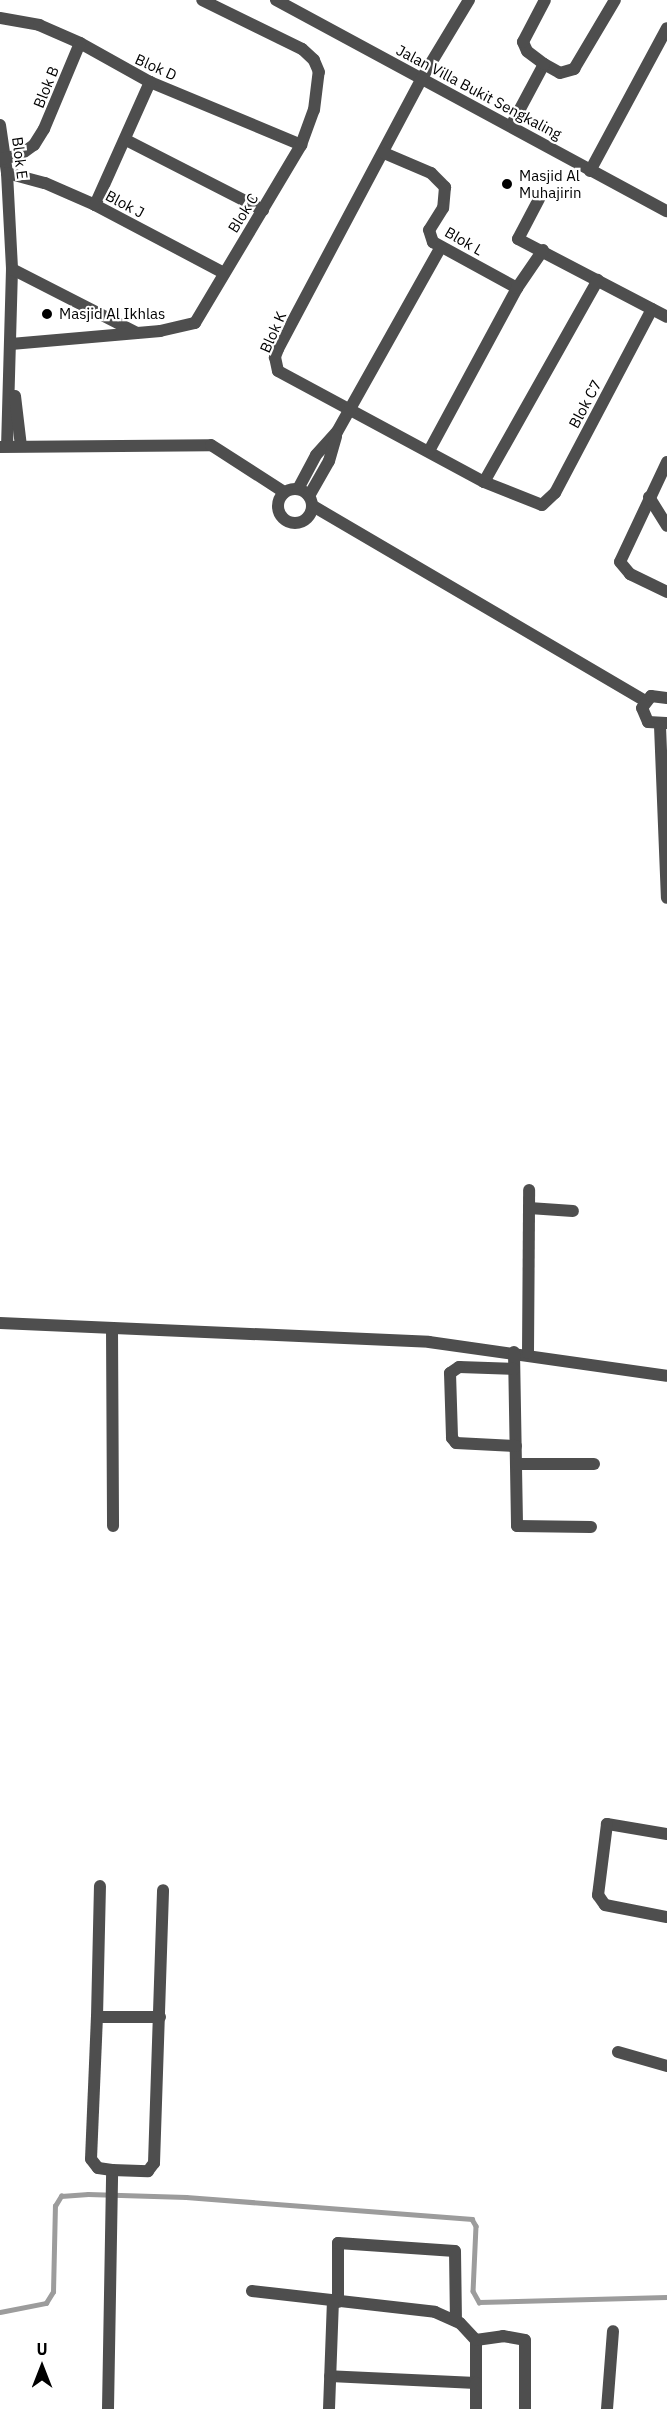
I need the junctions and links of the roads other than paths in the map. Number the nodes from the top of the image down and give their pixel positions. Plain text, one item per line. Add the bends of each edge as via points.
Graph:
1 (202, 0) edge
2 (276, 0) edge
3 (469, 0) edge
4 (544, 0) edge
5 (615, 0) edge
6 (0, 18) edge
7 (667, 28) edge
8 (80, 43) junction
9 (544, 64) junction
10 (422, 78) junction
11 (150, 82) junction
12 (512, 124) junction
13 (0, 125) edge
14 (126, 140) junction
15 (301, 145) junction
16 (384, 153) junction
17 (3, 159) edge
18 (590, 171) junction
19 (7, 173) junction
20 (539, 199) dead end
21 (95, 205) junction
22 (263, 210) junction
23 (667, 211) edge
24 (5, 228) edge
25 (441, 247) junction
26 (543, 250) junction
27 (12, 269) junction
28 (224, 273) junction
29 (598, 280) junction
30 (517, 288) junction
31 (652, 309) junction
32 (667, 317) edge
33 (6, 324) edge
34 (138, 333) junction
35 (11, 344) junction
36 (350, 409) junction
37 (3, 446) edge
38 (21, 446) junction
39 (429, 451) junction
40 (667, 462) edge
41 (484, 482) junction
42 (284, 492) junction
43 (307, 497) junction
44 (649, 497) junction
45 (538, 505) joint
46 (667, 525) edge
47 (667, 592) edge
48 (667, 698) edge
49 (645, 701) junction
50 (663, 724) edge
51 (667, 898) edge
52 (529, 1190) dead end
53 (529, 1208) junction
54 (573, 1211) dead end
55 (0, 1323) edge
56 (112, 1328) junction
57 (514, 1352) junction
58 (528, 1353) junction
59 (514, 1369) junction
60 (667, 1376) edge
61 (516, 1446) junction
62 (516, 1464) junction
63 (594, 1464) dead end
64 (113, 1526) dead end
65 (591, 1527) dead end
66 (667, 1834) edge
67 (100, 1886) dead end
68 (163, 1890) dead end
69 (667, 1917) edge
70 (96, 2017) junction
71 (160, 2017) junction
72 (618, 2052) dead end
73 (667, 2066) edge
74 (112, 2170) junction
75 (252, 2291) dead end
76 (335, 2302) junction
77 (456, 2320) junction
78 (613, 2331) dead end
79 (476, 2340) junction
80 (330, 2376) junction
81 (476, 2383) junction
82 (108, 2409) edge
83 (329, 2409) edge
84 (476, 2409) edge
85 (525, 2409) edge
86 (607, 2409) edge

1 - 15 street, Blok C via 302,49 314,60 319,72 316,93
2 - 10 street, Jalan Villa Bukit Sengkaling
3 - 10 street, Blok K
4 - 9 street via 523,42 531,57
5 - 9 street via 574,69 560,73
6 - 8 street, Blok D via 39,25
7 - 18 street
8 - 11 street, Blok D
8 - 17 street, Blok B via 45,129 34,145
9 - 12 street
10 - 12 street, Jalan Villa Bukit Sengkaling
10 - 16 street, Blok K
11 - 14 street
11 - 15 street, Blok D
12 - 18 street, Jalan Villa Bukit Sengkaling
13 - 17 street, Blok E
14 - 21 street
14 - 22 street
15 - 22 street, Blok C
16 - 25 street, Blok L via 441,181 446,193 429,230 429,237
16 - 36 street, Blok K via 275,357 275,365 283,376
17 - 19 street, Blok E
18 - 23 street, Jalan Villa Bukit Sengkaling
19 - 21 street, Blok J via 45,183
19 - 24 street, Blok E
20 - 26 street via 517,237
21 - 28 street, Blok J
22 - 28 street, Blok C
24 - 27 street, Blok E
25 - 30 street, Blok L
25 - 36 street
26 - 29 street
26 - 30 street
27 - 33 street, Blok E
27 - 34 street
28 - 34 street, Blok C via 195,323
29 - 31 street
29 - 41 street
30 - 39 street
31 - 32 street
31 - 45 street, Blok C7 via 555,493
33 - 35 street, Blok E
34 - 35 street, Blok C
35 - 37 street, Blok E
35 - 38 street
36 - 39 street, Blok K
36 - 43 street via 337,432 316,455
37 - 38 street
38 - 42 street via 212,444
39 - 41 street, Blok K
40 - 44 street
41 - 45 street, Blok K
42 - 43 street
42 - 43 street via 278,507 286,521 297,524 306,520
43 - 49 street
44 - 46 street
44 - 47 street via 620,562 630,574
48 - 49 street via 655,695
49 - 50 street via 643,716
50 - 51 street
52 - 53 street
53 - 54 street
53 - 58 street
55 - 56 street
56 - 57 street via 429,1342
56 - 64 street
57 - 58 street
57 - 59 street
58 - 60 street
59 - 61 street
59 - 61 street via 459,1367 450,1373 452,1438 456,1443
61 - 62 street
62 - 63 street
62 - 65 street via 517,1526
66 - 69 street via 607,1824 597,1895 605,1905
67 - 70 street
68 - 71 street
70 - 71 street
70 - 74 street via 91,2159 98,2169
71 - 74 street via 154,2163 148,2171
72 - 73 street
74 - 82 street
75 - 76 street
76 - 77 street via 435,2312
76 - 77 street via 338,2243 455,2251
76 - 80 street
77 - 79 street
78 - 86 street
79 - 81 street
79 - 85 street via 503,2336 525,2340
80 - 81 street
80 - 83 street
81 - 84 street

